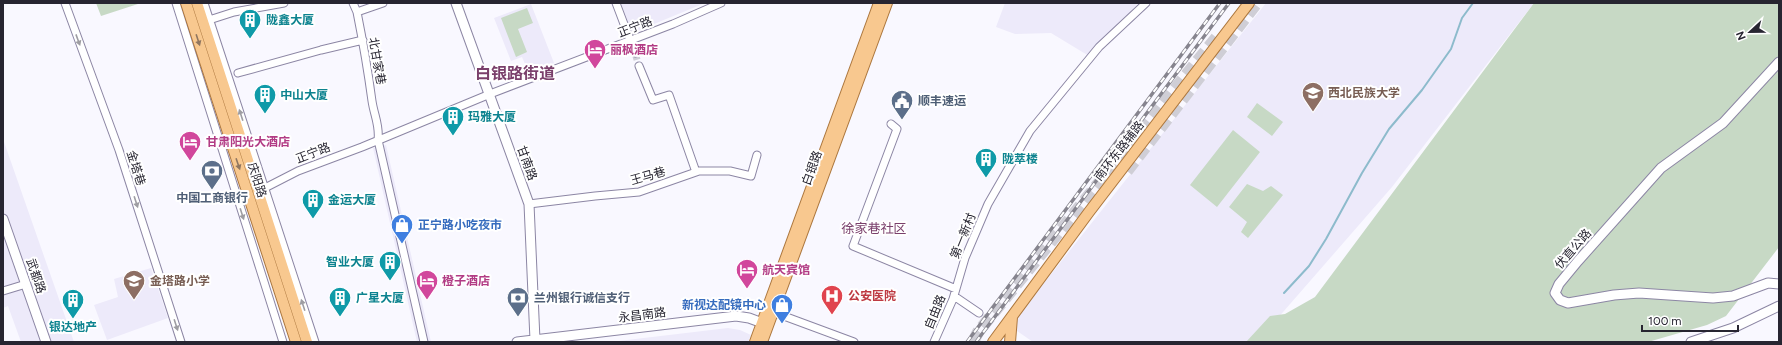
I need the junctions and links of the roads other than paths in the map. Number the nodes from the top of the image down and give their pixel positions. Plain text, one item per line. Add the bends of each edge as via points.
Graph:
1 (64, 3) edge
2 (176, 3) edge
3 (186, 3) edge
4 (198, 3) edge
5 (204, 3) edge
6 (284, 3) edge
7 (353, 3) edge
8 (382, 3) edge
9 (456, 3) edge
10 (616, 3) edge
11 (721, 3) edge
12 (879, 3) edge
13 (887, 3) edge
14 (1146, 3) edge
15 (1249, 3) edge
16 (358, 12) junction
17 (207, 21) junction
18 (363, 40) junction
19 (630, 40) junction
20 (635, 53) tunnel mouth
21 (1779, 62) edge
22 (639, 66) tunnel mouth
23 (238, 73) dead end
24 (490, 94) junction
25 (891, 124) dead end
26 (378, 140) junction
27 (757, 155) dead end
28 (696, 172) junction
29 (262, 190) junction
30 (529, 204) junction
31 (3, 219) edge
32 (3, 235) edge
33 (23, 284) junction
34 (1779, 284) edge
35 (3, 290) edge
36 (955, 293) junction
37 (1779, 306) edge
38 (773, 312) junction
39 (978, 312) dead end
40 (1012, 317) junction
41 (765, 324) junction
42 (535, 341) edge
43 (759, 341) edge
44 (41, 342) edge
45 (46, 342) edge
46 (181, 342) edge
47 (283, 342) edge
48 (296, 342) edge
49 (307, 342) edge
50 (315, 342) edge
51 (424, 342) edge
52 (517, 342) edge
53 (854, 342) edge
54 (934, 342) edge
55 (993, 342) edge
56 (1010, 342) edge
57 (1691, 342) edge

1 -> 46 street, 金塔巷 via 119,150
2 -> 47 street
3 -> 48 main road, 庆阳路
4 - 17 main road, 庆阳路
5 - 17 street
6 - 17 street via 234,12
7 - 16 street, 北甘家巷
8 - 16 street
9 - 24 main road, 甘南路
10 - 19 street
11 - 19 street, 正宁路
12 - 41 main road, 白银路
13 - 38 main road, 白银路
14 - 36 street, 第一新村 via 1099,47 1030,130 988,204 965,258
15 - 40 main road, 南环东路辅路
16 - 18 street, 北甘家巷
29 -> 17 main road, 庆阳路
18 - 23 street
18 - 26 street, 北甘家巷 via 372,102 380,130
19 - 20 street
19 - 24 street, 正宁路
21 - 34 main road, 伏直公路 via 1723,123 1661,168 1578,261 1555,292 1560,300 1568,303 1639,293 1713,298 1733,296 1768,283
22 - 28 street via 653,100 669,95
24 - 26 street, 正宁路
24 - 30 main road, 甘南路
25 - 36 street via 898,129 853,246
26 - 29 street, 正宁路 via 298,171
26 - 51 street
27 - 28 street, 王马巷 via 751,176 730,171
28 - 30 street, 王马巷 via 639,192
29 - 49 main road, 庆阳路
50 -> 29 street
30 - 42 main road, 甘南路
31 - 33 main road, 武都路
32 - 33 main road, 武都路
33 - 35 street
33 - 44 main road, 武都路
33 - 45 main road, 武都路
36 - 39 street
36 - 54 street, 自由路
37 - 57 main road via 1733,328
38 - 41 main road, 白银路
38 - 53 street
40 - 55 main road, 南环东路辅路
40 - 56 main road
41 - 42 main road, 永昌南路 via 736,316
41 - 43 main road, 白银路
42 - 52 main road, 永昌南路

